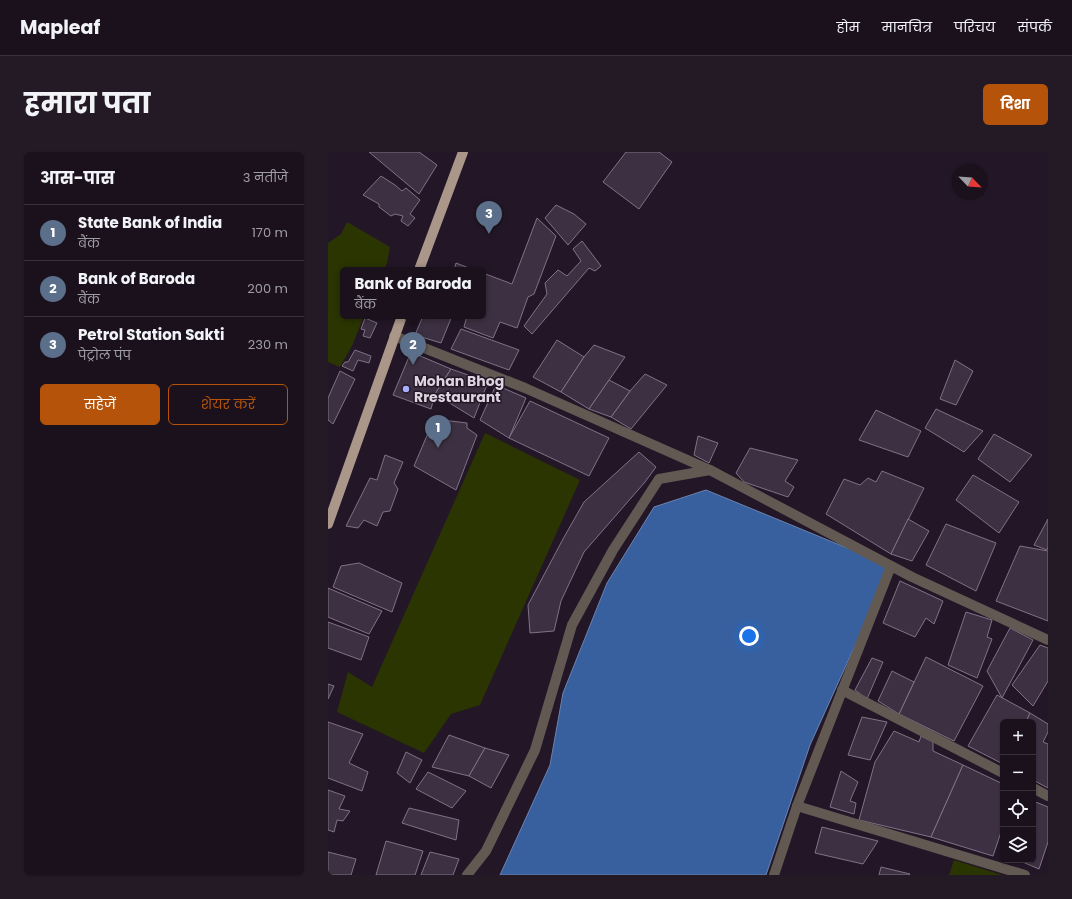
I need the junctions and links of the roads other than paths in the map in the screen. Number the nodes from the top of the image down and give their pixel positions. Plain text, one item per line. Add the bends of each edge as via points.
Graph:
1 (463, 152) edge
2 (420, 267) edge
3 (401, 319) edge
4 (394, 336) junction
5 (710, 470) junction
6 (328, 524) edge
7 (891, 566) junction
8 (1048, 640) edge
9 (842, 690) junction
10 (1000, 771) edge
11 (1036, 790) edge
12 (1048, 796) edge
13 (797, 806) junction
14 (468, 875) edge
15 (774, 875) edge
16 (1025, 875) edge

1 - 2 main road
3 - 4 main road
4 - 5 street via 525,388
4 - 6 main road
5 - 7 street
5 - 14 street via 659,479 613,550 572,624 535,750 486,851
7 - 8 street
7 - 9 street
9 - 10 street
9 - 13 street
11 - 12 street
13 - 15 street
13 - 16 street

